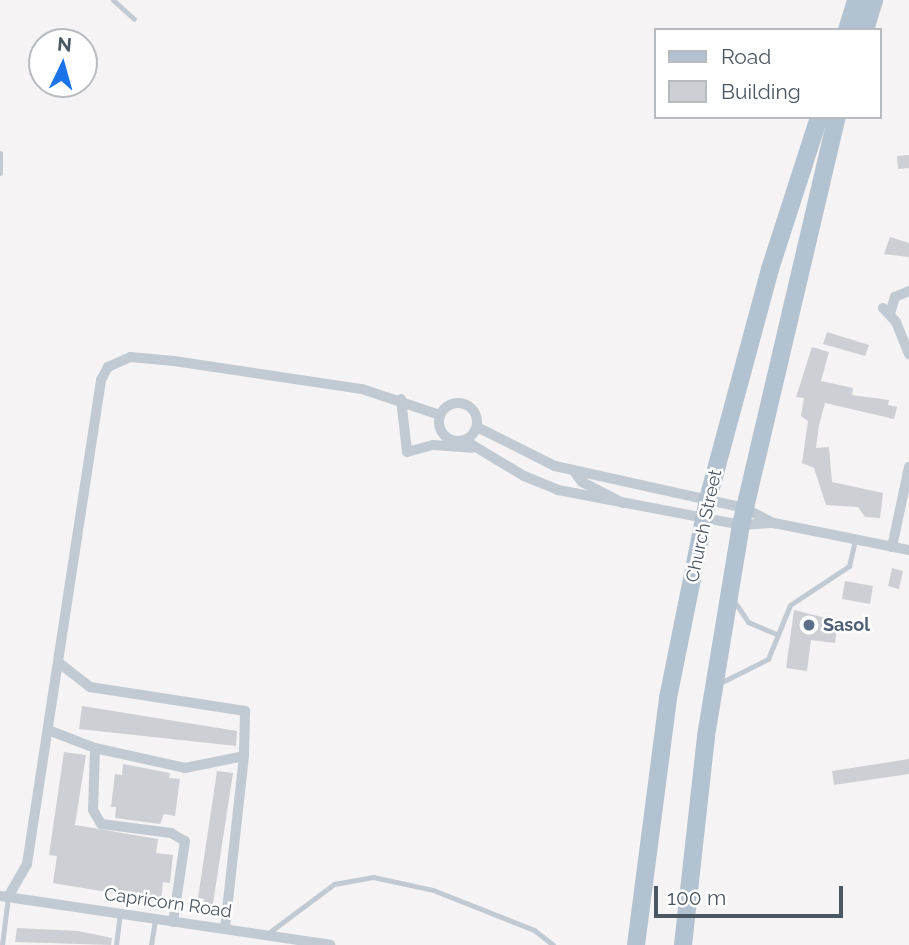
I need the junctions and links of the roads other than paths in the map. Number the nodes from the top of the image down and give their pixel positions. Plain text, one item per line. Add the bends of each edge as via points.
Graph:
1 (113, 0) edge
2 (856, 0) edge
3 (874, 0) edge
4 (134, 19) dead end
5 (848, 28) edge
6 (865, 28) edge
7 (818, 119) edge
8 (837, 119) edge
9 (0, 153) edge
10 (0, 173) edge
11 (909, 291) edge
12 (890, 315) junction
13 (909, 319) edge
14 (909, 354) edge
15 (401, 399) junction
16 (440, 415) junction
17 (477, 427) junction
18 (464, 440) junction
19 (474, 448) junction
20 (909, 467) edge
21 (573, 470) junction
22 (708, 499) junction
23 (625, 505) junction
24 (743, 517) junction
25 (704, 518) junction
26 (774, 523) junction
27 (855, 539) junction
28 (892, 547) junction
29 (909, 550) edge
30 (730, 595) junction
31 (776, 634) junction
32 (58, 662) junction
33 (714, 687) junction
34 (48, 730) junction
35 (94, 748) junction
36 (244, 755) junction
37 (4, 896) edge
38 (120, 914) junction
39 (155, 919) junction
40 (173, 922) junction
41 (225, 929) junction
42 (267, 934) junction
43 (2, 945) edge
44 (116, 945) edge
45 (151, 945) edge
46 (330, 945) edge
47 (553, 945) edge
48 (636, 945) edge
49 (683, 945) edge

1 - 4 lane
2 - 5 main road
3 - 6 main road
7 - 22 main road, Church Street via 770,269
8 - 24 main road, Church Street
9 - 10 lane
11 - 12 street via 895,297
12 - 13 street
12 - 14 street
15 - 16 street
15 - 19 street via 407,452 433,444
15 - 32 street via 174,361 130,357 114,362 101,380
16 - 17 street via 449,405 461,403 472,409
16 - 18 street via 446,437
17 - 18 street
17 - 21 street via 537,461
18 - 19 street
19 - 23 street via 541,484
20 - 28 street
21 - 22 street
21 - 23 street via 585,485 608,492
22 - 24 street
22 - 25 main road, Church Street
23 - 25 street
24 - 25 street
24 - 26 street
24 - 26 street
24 - 30 main road, Church Street
25 - 48 main road, Church Street via 668,698
26 - 27 street
27 - 28 street
27 - 31 lane via 849,566 790,605
28 - 29 street
30 - 31 lane via 748,622
30 - 33 main road, Church Street
31 - 33 lane via 768,659
32 - 34 street
32 - 36 street via 90,687 245,711
33 - 49 main road, Church Street
34 - 35 street
34 - 37 street via 27,864
35 - 36 street via 185,768
35 - 40 street via 97,821 110,827 178,835 185,841
36 - 41 street
37 - 38 street, Capricorn Road
37 - 43 lane
38 - 39 street, Capricorn Road
38 - 44 lane
39 - 40 street, Capricorn Road
39 - 45 lane
40 - 41 street, Capricorn Road
41 - 42 street, Capricorn Road
42 - 46 street, Capricorn Road
42 - 47 lane via 334,884 373,877 433,890 534,930

